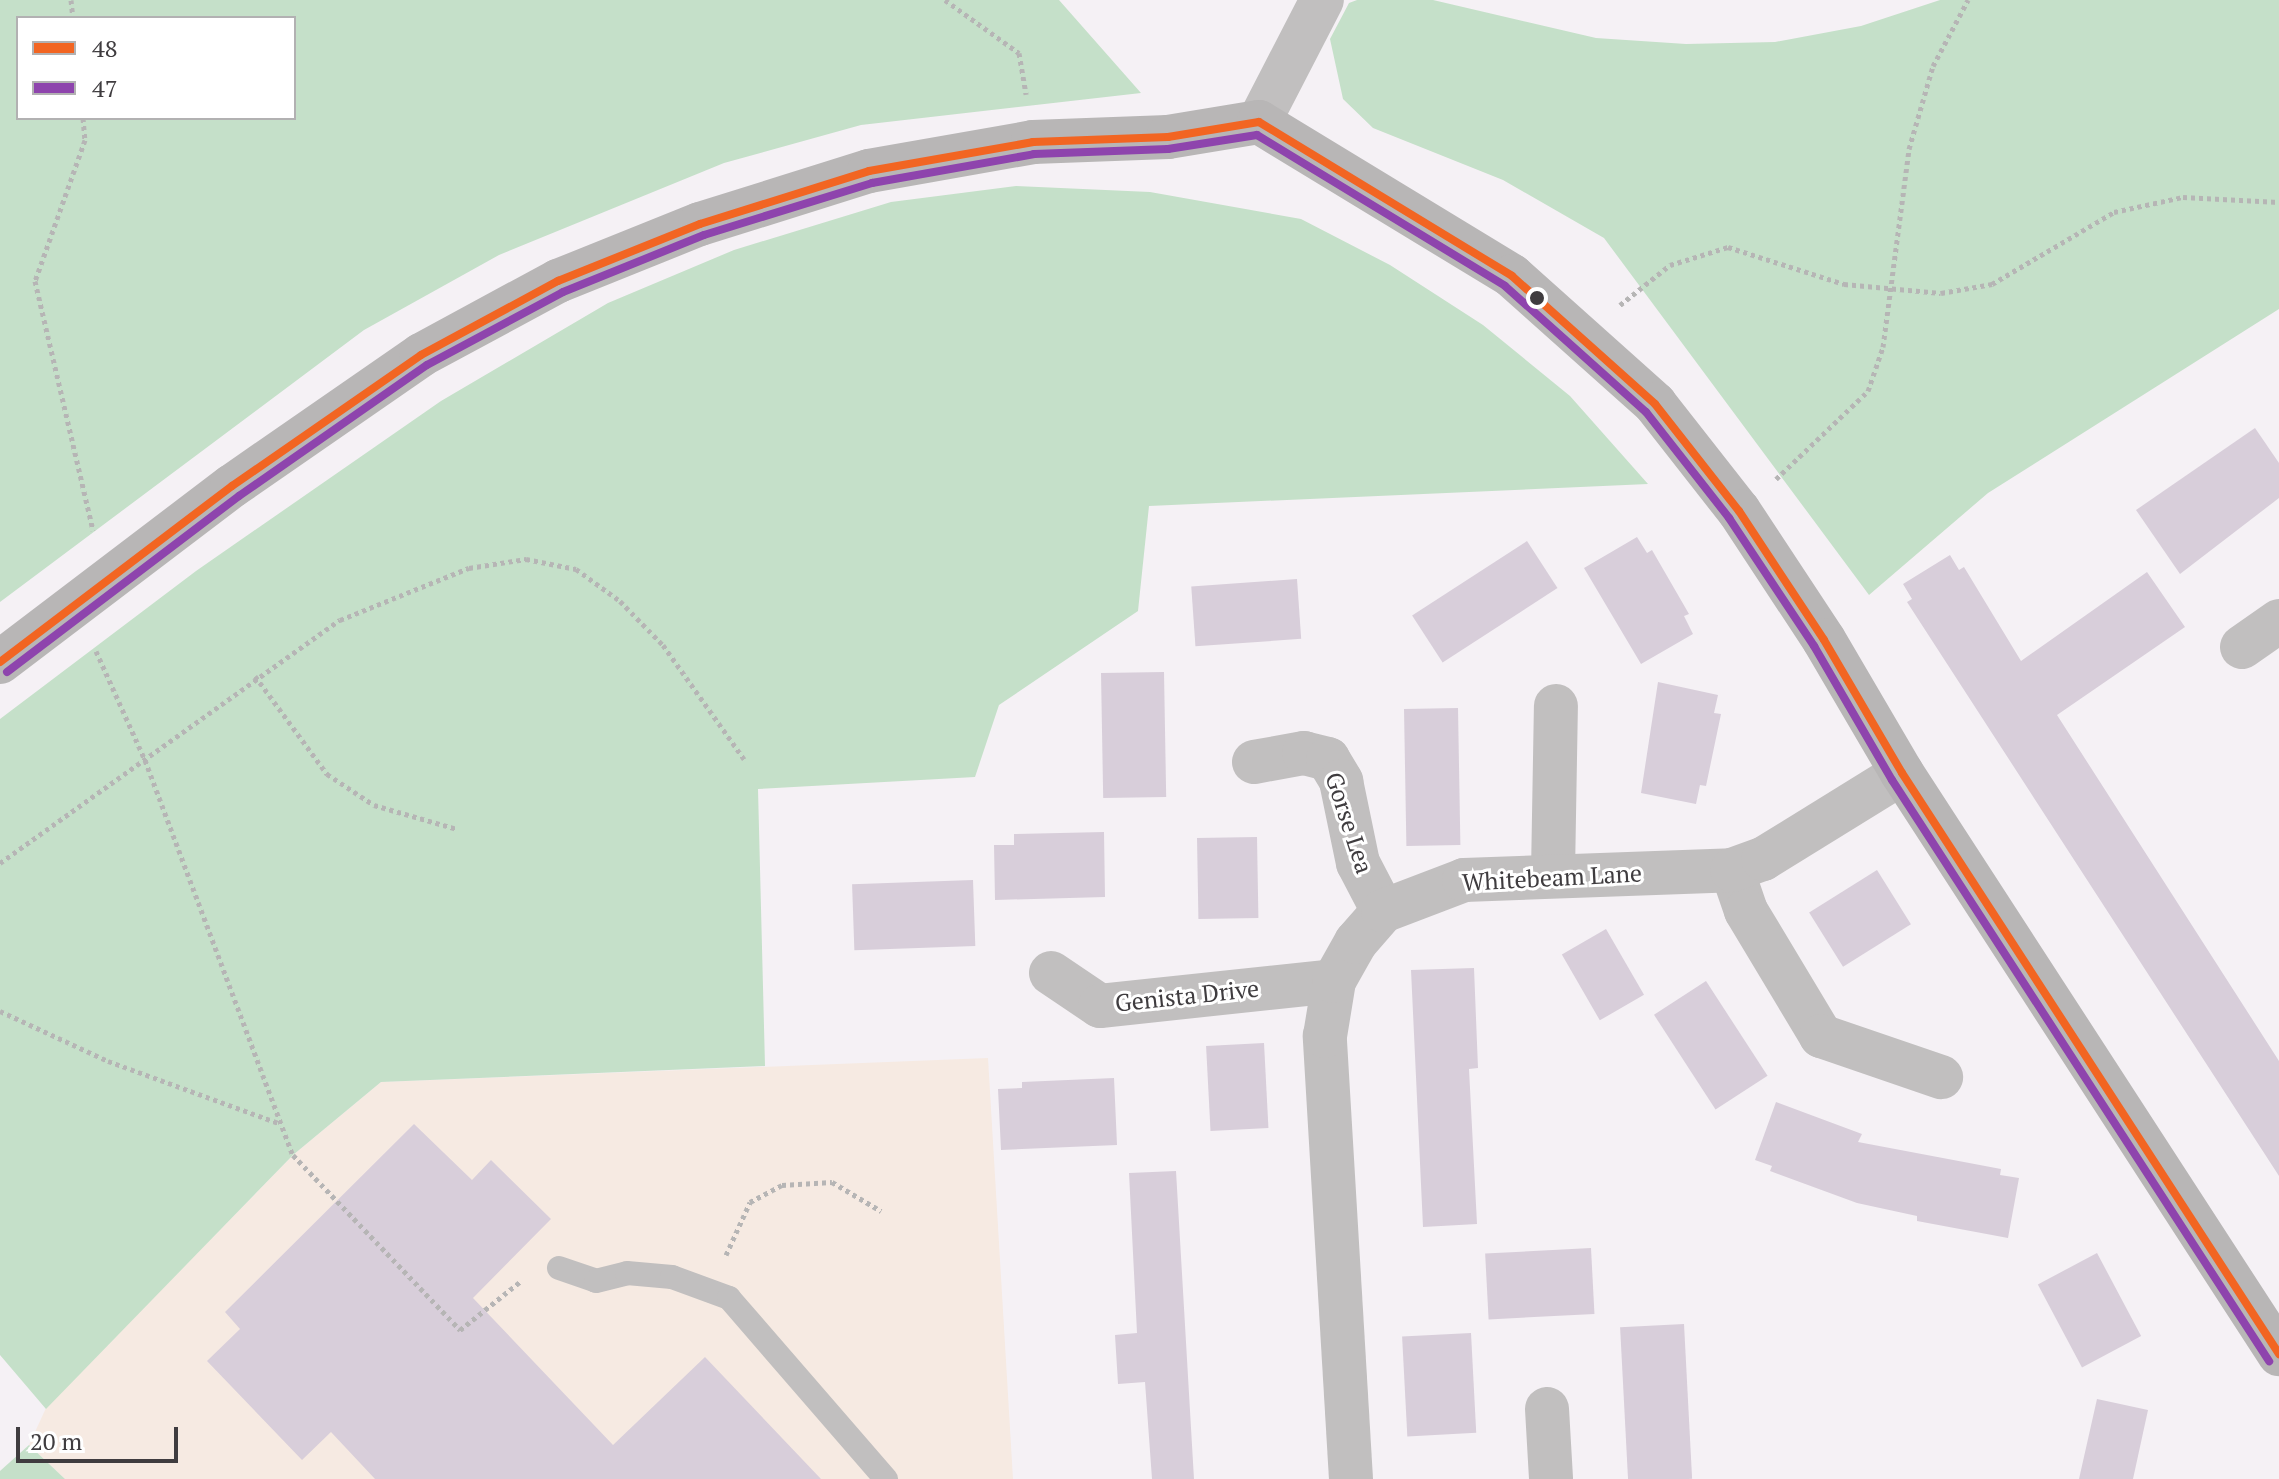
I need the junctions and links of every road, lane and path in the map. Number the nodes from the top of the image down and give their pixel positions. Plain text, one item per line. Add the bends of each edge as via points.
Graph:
1 (945, 0) edge
2 (1322, 0) edge
3 (1968, 0) edge
4 (83, 120) edge
5 (1259, 122) junction
6 (1033, 142) junction
7 (2279, 202) edge
8 (1888, 291) junction
9 (1582, 336) junction
10 (1739, 511) junction
11 (111, 575) junction
12 (75, 605) junction
13 (2279, 621) edge
14 (2242, 647) dead end
15 (0, 662) edge
16 (255, 676) junction
17 (1556, 706) dead end
18 (744, 759) dead end
19 (145, 760) junction
20 (1254, 762) dead end
21 (1902, 773) junction
22 (457, 829) dead end
23 (0, 863) edge
24 (1732, 870) junction
25 (1553, 873) junction
26 (1383, 911) junction
27 (1051, 973) dead end
28 (1334, 981) junction
29 (0, 1011) edge
30 (1941, 1077) dead end
31 (282, 1124) junction
32 (881, 1211) dead end
33 (559, 1268) joint
34 (729, 1298) junction
35 (2279, 1354) edge
36 (1547, 1409) dead end
37 (886, 1479) edge
38 (1351, 1479) edge
39 (1551, 1479) edge

1 - 6 path via 1019,53
2 - 5 street
3 - 8 path via 1933,66 1909,149
4 - 11 path via 85,140 35,281 93,530
5 - 6 street via 1168,137
5 - 9 street via 1512,276
6 - 11 street via 869,171 700,224 558,281 421,355
7 - 8 path via 2183,197 2114,212 1992,284 1941,293
8 - 9 path via 1728,247 1670,265
8 - 10 path via 1883,347 1868,391
9 - 10 street via 1655,404
10 - 21 street
11 - 12 street
12 - 15 street
12 - 19 path
13 - 14 street
16 - 18 path via 340,620 404,591 469,568 526,559 576,569 620,601 663,645
16 - 19 path
16 - 22 path via 327,774 374,805
17 - 25 street
19 - 23 path
19 - 31 path
20 - 26 street, Gorse Lea via 1304,753 1328,759 1341,781 1358,863
21 - 24 street, Whitebeam Lane via 1763,859
21 - 35 street
24 - 25 street, Whitebeam Lane
24 - 30 street via 1746,911 1821,1036
25 - 26 street, Whitebeam Lane via 1464,880
26 - 28 street
27 - 28 street, Genista Drive via 1100,1006
28 - 38 street via 1325,1036
29 - 31 path via 108,1061
31 - 33 path via 293,1155 460,1330 500,1291
32 - 34 path via 832,1182 782,1185 750,1202 722,1266
33 - 34 lane via 596,1281 627,1273 672,1277
34 - 37 lane
36 - 39 street

